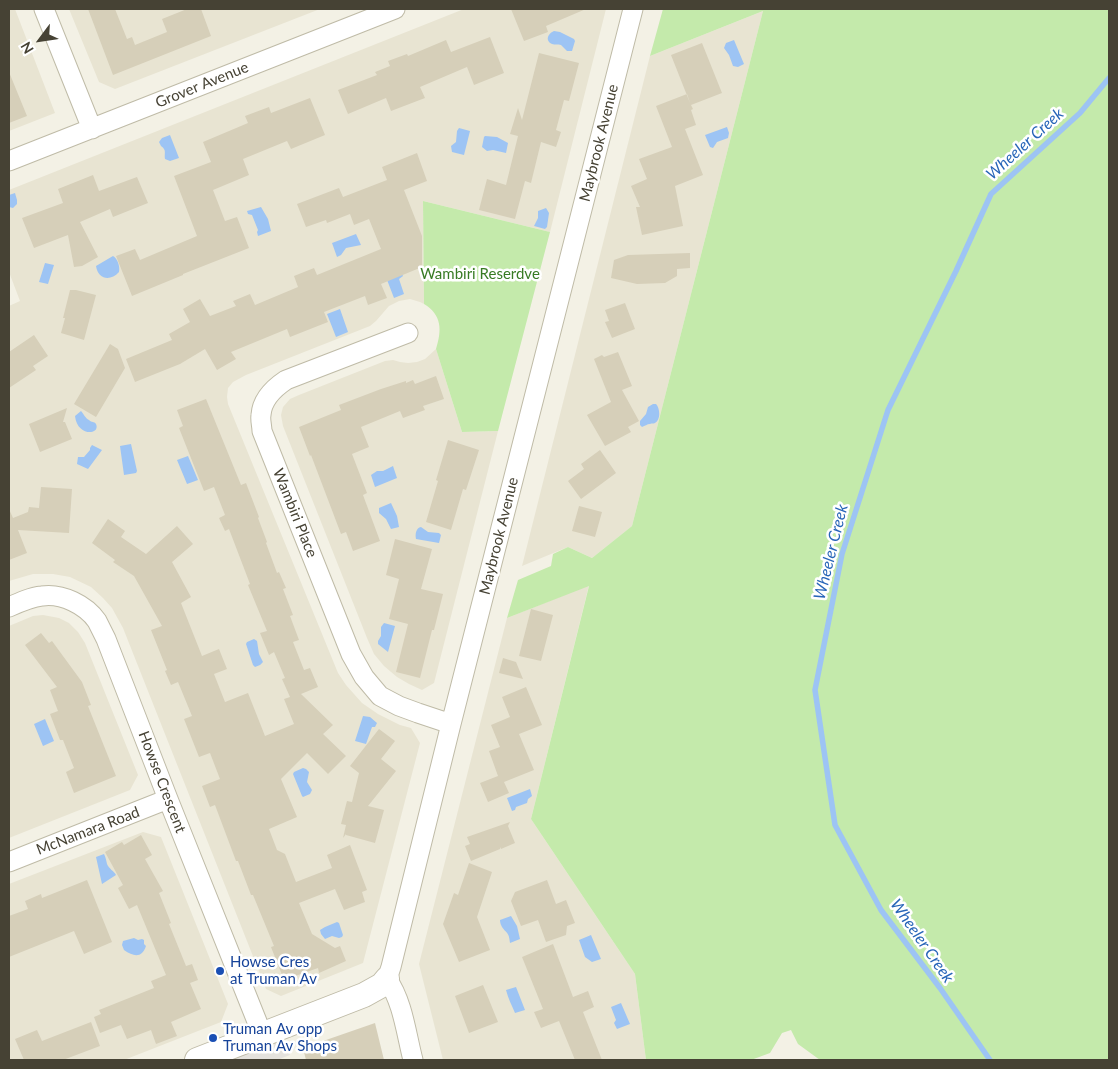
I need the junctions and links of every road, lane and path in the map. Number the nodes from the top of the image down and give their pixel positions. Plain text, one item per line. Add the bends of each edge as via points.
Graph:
1 (44, 9) edge
2 (395, 9) edge
3 (633, 9) edge
4 (92, 129) junction
5 (9, 161) edge
6 (408, 333) dead end
7 (9, 607) edge
8 (451, 724) junction
9 (168, 799) junction
10 (9, 862) edge
11 (387, 979) junction
12 (262, 1034) junction
13 (197, 1060) edge
14 (413, 1060) edge

1 - 4 street
2 - 4 street, Grover Avenue
3 - 8 street, Maybrook Avenue
4 - 5 street, Grover Avenue
6 - 8 street, Wambiri Place via 286,380 274,388 264,402 262,431 350,654 364,677 380,696
7 - 9 street, Howse Crescent via 29,599 55,596 89,612 106,639
8 - 11 street, Maybrook Avenue
9 - 10 street, McNamara Road
9 - 12 street, Howse Crescent
11 - 12 street via 364,995
11 - 14 street via 400,1007
12 - 13 street

